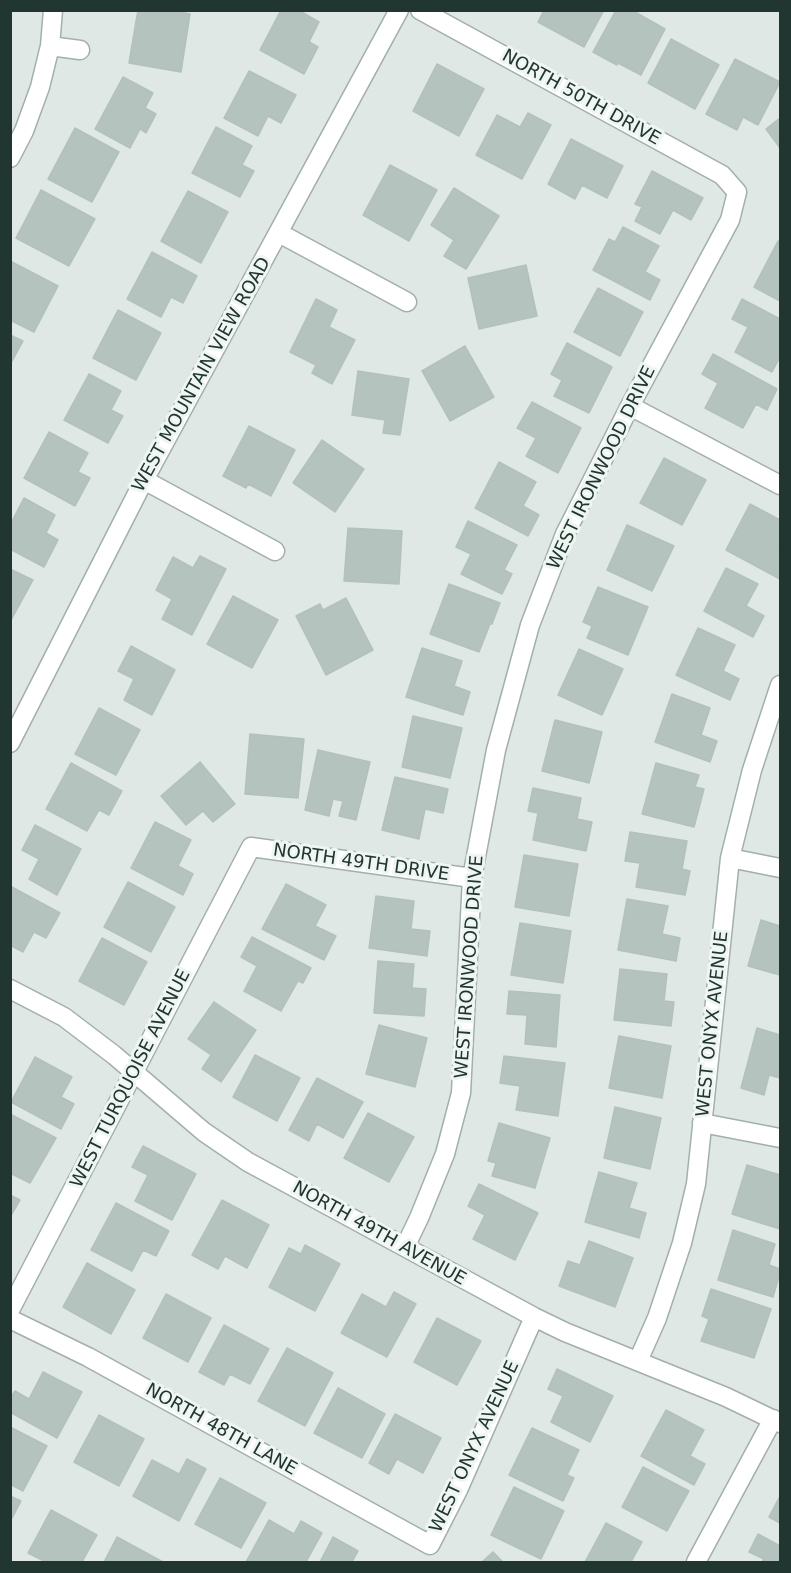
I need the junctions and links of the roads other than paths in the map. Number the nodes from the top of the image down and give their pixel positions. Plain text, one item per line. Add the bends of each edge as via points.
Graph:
1 (53, 10) edge
2 (399, 10) edge
3 (420, 10) edge
4 (50, 46) junction
5 (80, 50) dead end
6 (10, 158) edge
7 (737, 192) joint
8 (279, 233) junction
9 (406, 302) dead end
10 (630, 406) junction
11 (144, 480) junction
12 (780, 485) edge
13 (275, 551) dead end
14 (780, 685) edge
15 (10, 743) edge
16 (250, 847) joint
17 (730, 858) junction
18 (780, 868) edge
19 (472, 878) junction
20 (10, 989) edge
21 (134, 1072) junction
22 (702, 1123) junction
23 (780, 1138) edge
24 (405, 1247) junction
25 (10, 1310) edge
26 (534, 1317) junction
27 (10, 1319) edge
28 (638, 1361) junction
29 (777, 1421) edge
30 (430, 1545) joint
31 (696, 1563) edge

1 - 4 street
2 - 8 street, WEST MOUNTAIN VIEW ROAD
3 - 7 street, NORTH 50TH DRIVE via 722,175
4 - 5 street
4 - 6 street via 40,87
7 - 10 street, WEST IRONWOOD DRIVE via 730,220
8 - 9 street
8 - 11 street, WEST MOUNTAIN VIEW ROAD
10 - 12 street
10 - 19 street, WEST IRONWOOD DRIVE via 565,534 530,625 496,750
11 - 13 street
11 - 15 street, WEST MOUNTAIN VIEW ROAD
14 - 17 street, WEST ONYX AVENUE via 752,770
16 - 19 street, NORTH 49TH DRIVE
16 - 21 street, WEST TURQUOISE AVENUE
17 - 18 street
17 - 22 street, WEST ONYX AVENUE
19 - 24 street, WEST IRONWOOD DRIVE via 461,1093 445,1154
20 - 21 street, NORTH 49TH AVENUE via 64,1017
21 - 24 street, NORTH 49TH AVENUE via 204,1132 248,1162
21 - 25 street, WEST TURQUOISE AVENUE
22 - 23 street
22 - 28 street, WEST ONYX AVENUE via 696,1184 682,1243
24 - 26 street, NORTH 49TH AVENUE
26 - 28 street, NORTH 49TH AVENUE
26 - 30 street, WEST ONYX AVENUE via 458,1491
27 - 30 street, NORTH 48TH LANE via 88,1357
28 - 29 street, NORTH 49TH AVENUE
29 - 31 street

